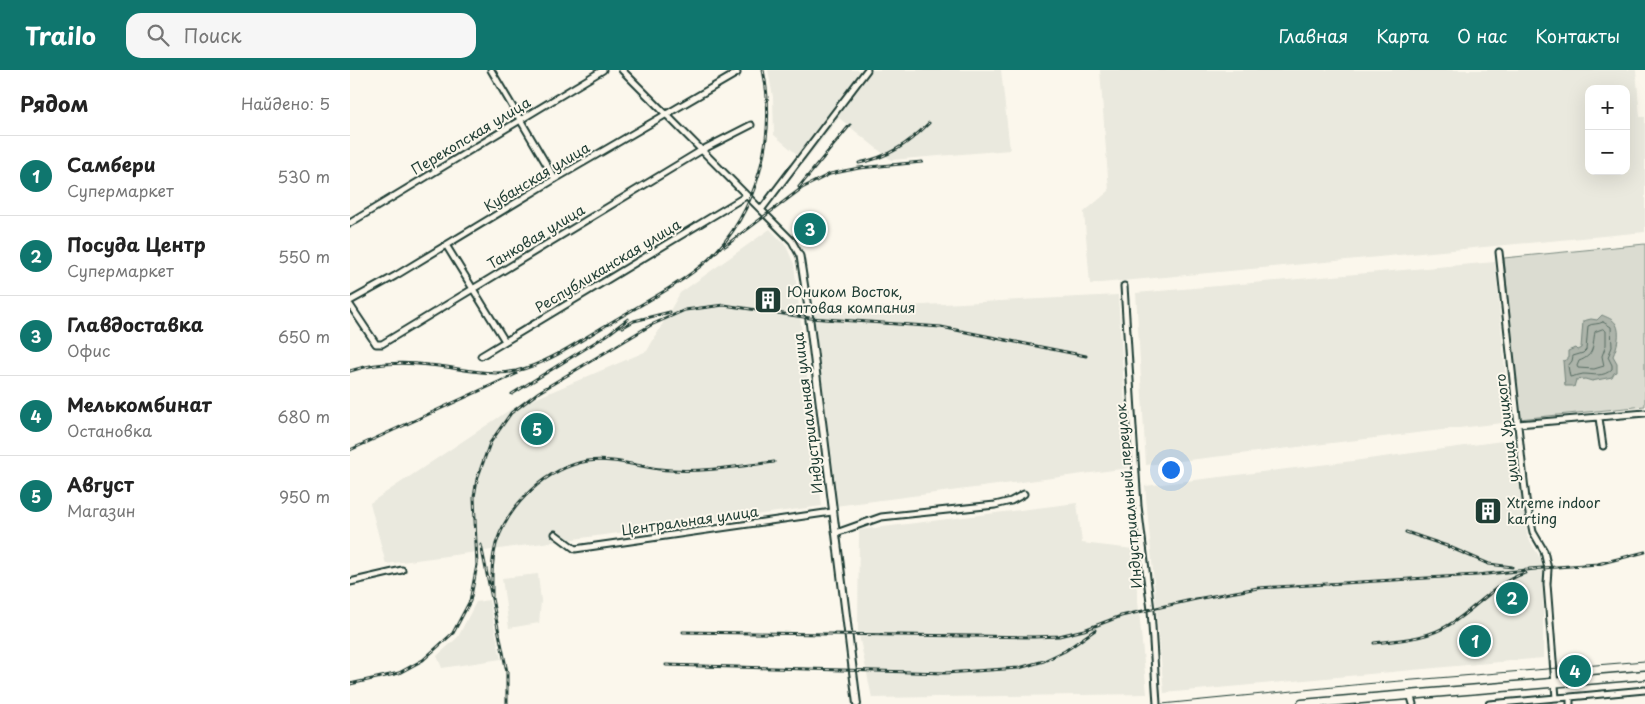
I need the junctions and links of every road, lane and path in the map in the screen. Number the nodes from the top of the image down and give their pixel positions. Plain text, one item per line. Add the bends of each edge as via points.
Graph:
1 (490, 70) edge
2 (604, 70) edge
3 (622, 70) edge
4 (867, 70) edge
5 (737, 73) dead end
6 (667, 114) junction
7 (520, 119) junction
8 (751, 125) dead end
9 (702, 150) junction
10 (555, 179) junction
11 (746, 196) junction
12 (761, 210) junction
13 (350, 223) edge
14 (446, 245) junction
15 (1499, 252) dead end
16 (1124, 286) dead end
17 (473, 289) junction
18 (350, 303) edge
19 (808, 308) joint
20 (505, 341) junction
21 (482, 356) dead end
22 (1645, 413) edge
23 (1599, 418) junction
24 (1518, 424) junction
25 (1603, 446) dead end
26 (1024, 494) dead end
27 (832, 512) junction
28 (836, 533) junction
29 (555, 534) dead end
30 (402, 570) dead end
31 (350, 582) edge
32 (1645, 674) edge
33 (1555, 682) junction
34 (1645, 690) edge
35 (1410, 694) junction
36 (1570, 696) junction
37 (1556, 698) junction
38 (857, 704) edge
39 (1158, 704) edge
40 (1302, 704) edge
41 (1413, 704) edge
42 (1489, 704) edge
43 (1570, 704) edge

1 - 7 street
2 - 7 street, Перекопская улица
3 - 6 street, Индустриальная улица
4 - 12 street
5 - 6 street, Кубанская улица
6 - 9 street, Индустриальная улица
6 - 10 street, Кубанская улица
7 - 10 street
7 - 13 street, Перекопская улица
8 - 9 street, Танковая улица
9 - 11 street, Индустриальная улица
9 - 17 street, Танковая улица
10 - 14 street, Кубанская улица
11 - 12 street, Индустриальная улица
11 - 20 street, Республиканская улица
12 - 19 street, Индустриальная улица via 797,248
14 - 17 street
14 - 18 street, Кубанская улица
15 - 24 street, улица Урицкого
16 - 39 street, Индустриальный переулок via 1138,506
17 - 18 street, Танковая улица via 380,345 376,344
17 - 20 street
19 - 27 street, Индустриальная улица
20 - 21 street, Республиканская улица
22 - 23 street
23 - 24 street
23 - 25 street
24 - 33 street, улица Урицкого via 1529,516 1548,569
26 - 28 street via 995,505 881,517
27 - 28 street, Индустриальная улица
27 - 29 street, Центральная улица via 575,549
28 - 38 street, Индустриальная улица
30 - 31 street
32 - 33 main road
33 - 35 main road
33 - 37 street, улица Урицкого
34 - 36 street
35 - 40 main road
35 - 41 street
36 - 37 street
36 - 43 street
37 - 42 street

